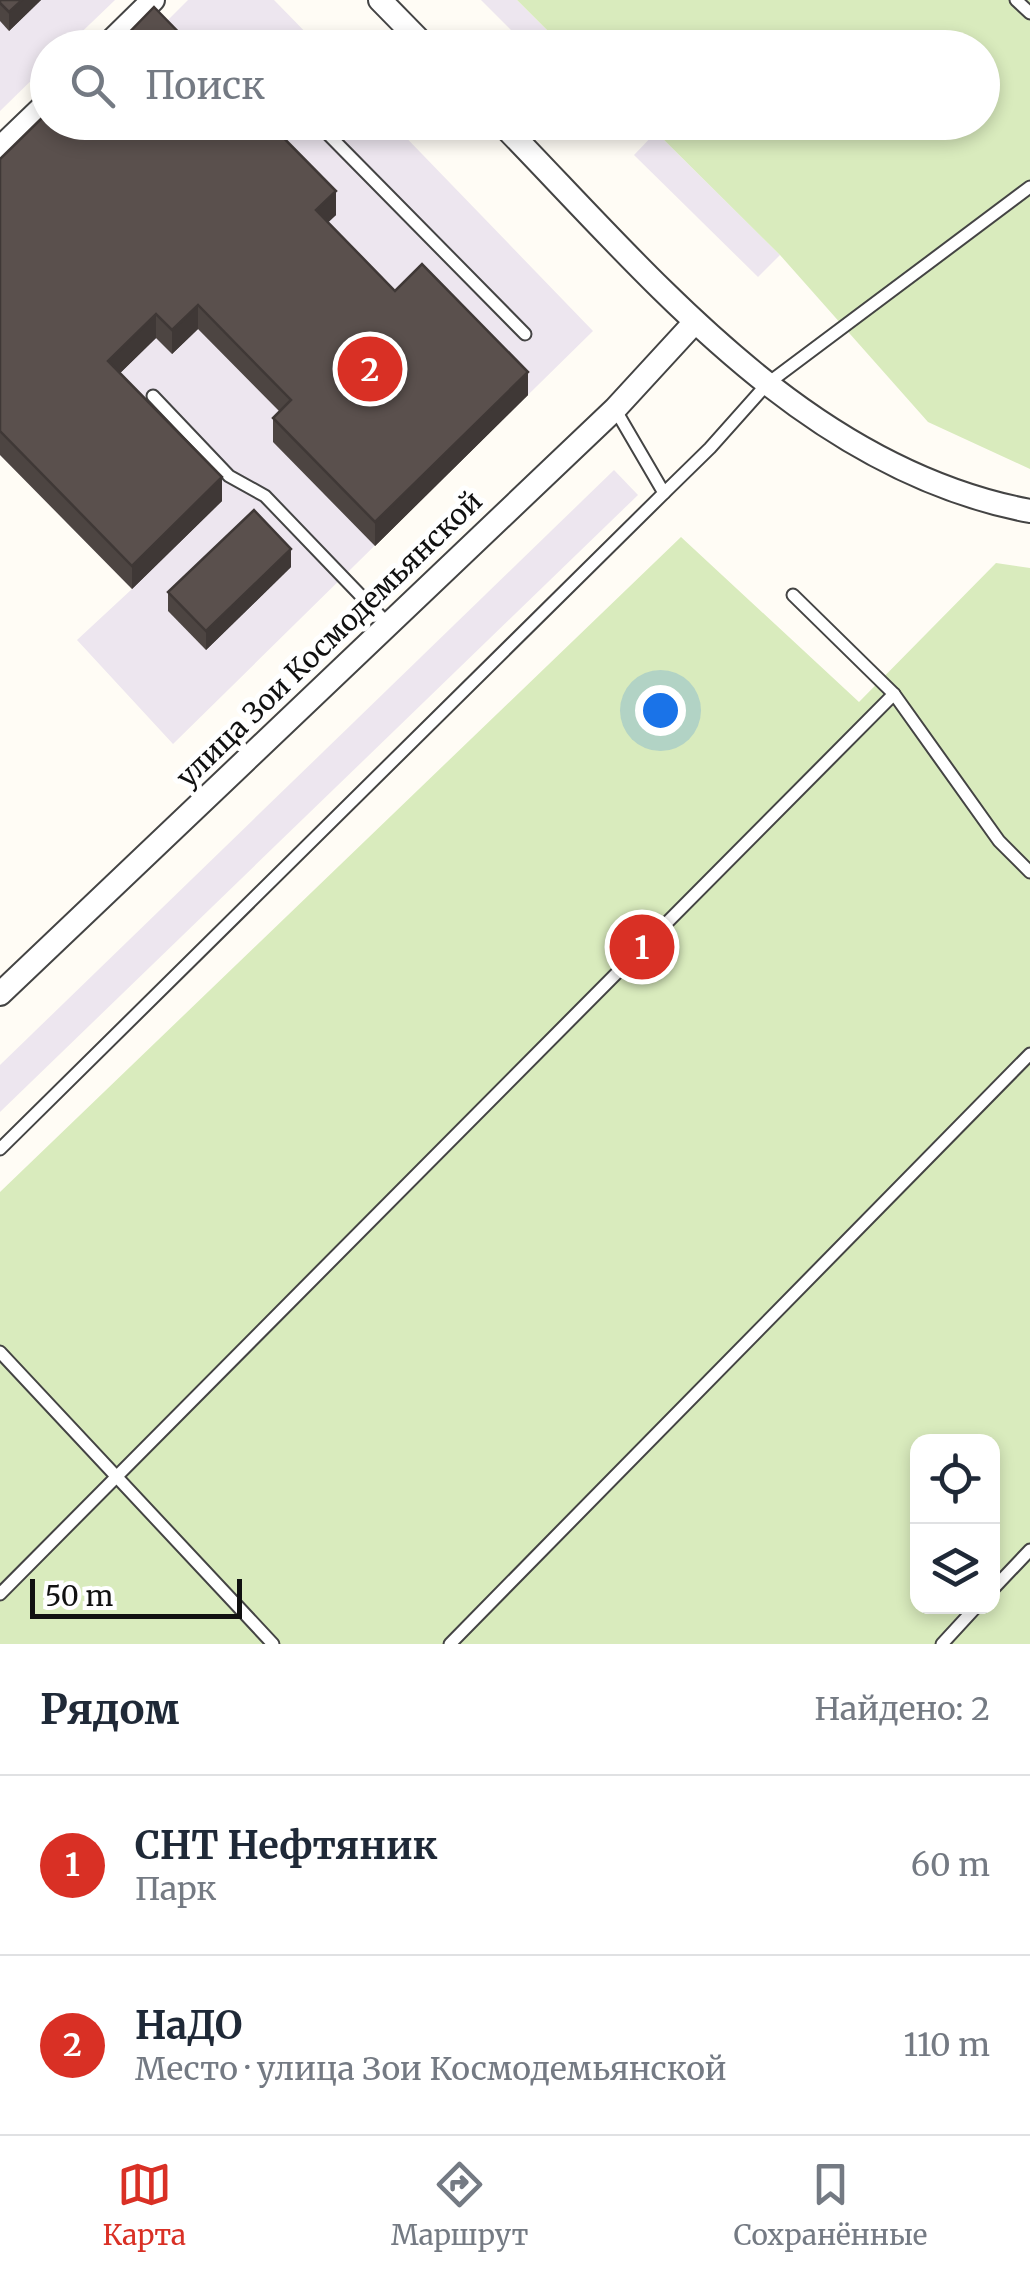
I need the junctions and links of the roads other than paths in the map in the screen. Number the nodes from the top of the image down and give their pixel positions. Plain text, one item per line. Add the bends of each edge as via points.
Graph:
1 (153, 0) edge
2 (380, 0) edge
3 (1016, 0) edge
4 (1030, 13) edge
5 (122, 30) edge
6 (402, 30) edge
7 (30, 119) edge
8 (335, 140) edge
9 (518, 140) edge
10 (0, 148) edge
11 (1030, 187) edge
12 (695, 322) junction
13 (525, 334) dead end
14 (768, 384) junction
15 (153, 396) dead end
16 (614, 409) junction
17 (664, 493) junction
18 (1030, 512) edge
19 (793, 595) dead end
20 (388, 624) junction
21 (894, 694) junction
22 (1030, 872) edge
23 (0, 994) edge
24 (1030, 1054) edge
25 (0, 1150) edge
26 (0, 1352) edge
27 (116, 1474) junction
28 (1030, 1550) edge
29 (1000, 1582) edge
30 (0, 1594) edge
31 (970, 1614) edge
32 (273, 1644) edge
33 (450, 1644) edge
34 (942, 1644) edge

1 - 5 street
2 - 6 street
3 - 4 lane
7 - 10 street
8 - 13 lane
9 - 12 street
11 - 14 lane
12 - 14 street
12 - 16 street, улица Зои Космодемьянской
14 - 17 lane
14 - 18 street via 892,464
15 - 20 lane via 228,476 265,496
16 - 17 lane
16 - 20 street, улица Зои Космодемьянской
17 - 25 lane
19 - 21 lane
20 - 23 street, улица Зои Космодемьянской
21 - 22 lane via 999,841
21 - 27 lane
24 - 33 lane
26 - 27 lane
27 - 30 lane
27 - 32 lane
28 - 29 lane
31 - 34 lane

